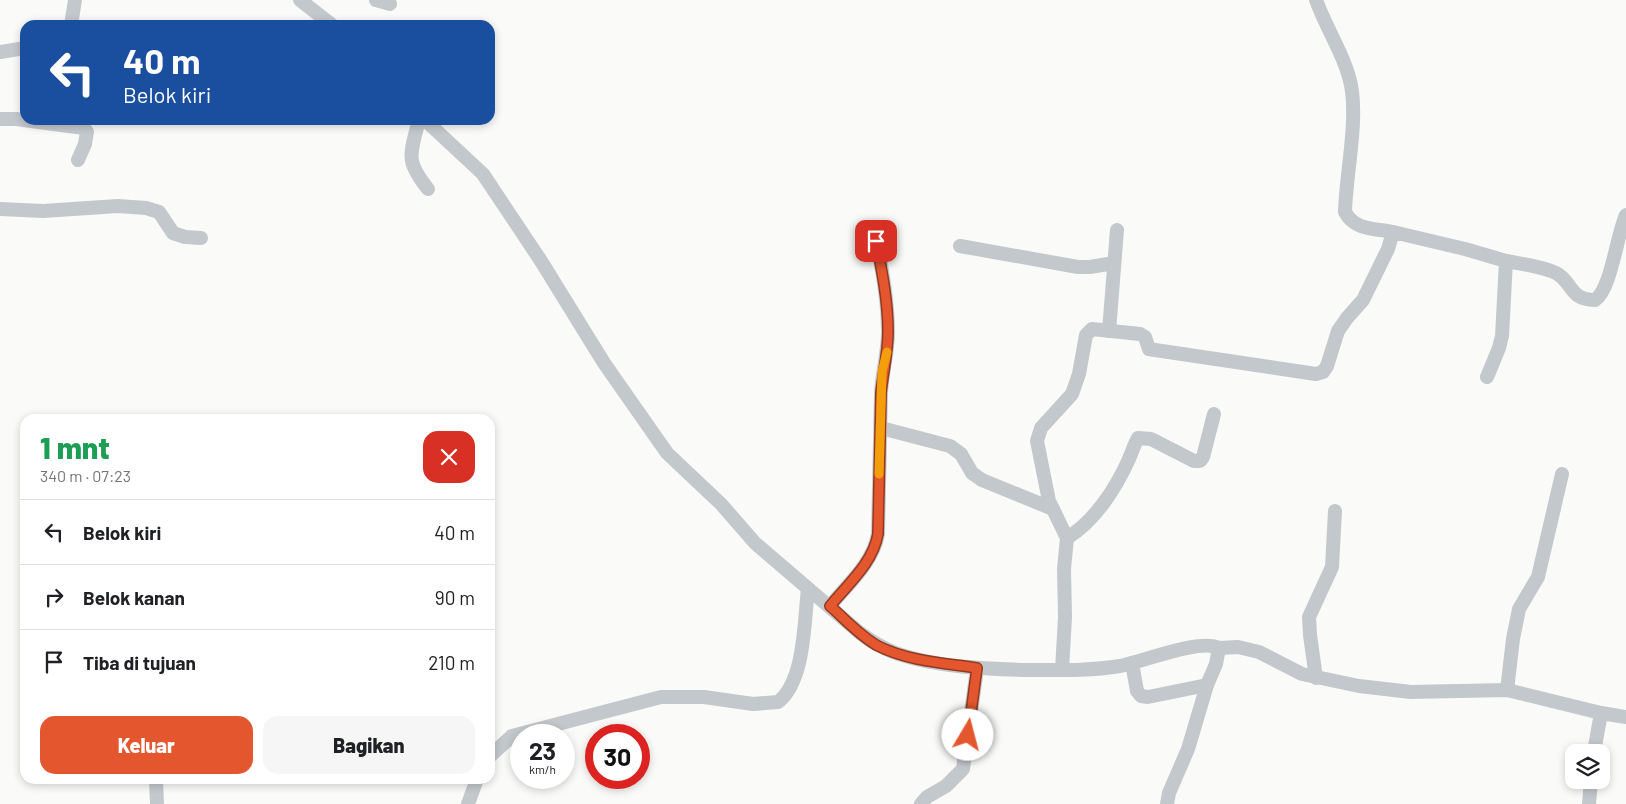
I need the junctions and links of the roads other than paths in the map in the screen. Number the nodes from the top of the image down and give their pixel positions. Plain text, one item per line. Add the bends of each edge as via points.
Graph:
1 (75, 0) edge
2 (300, 0) edge
3 (376, 0) edge
4 (1316, 0) edge
5 (390, 4) dead end
6 (72, 20) edge
7 (326, 20) edge
8 (20, 49) edge
9 (0, 52) edge
10 (0, 119) edge
11 (20, 120) edge
12 (61, 125) edge
13 (418, 125) edge
14 (430, 125) edge
15 (78, 160) dead end
16 (428, 189) dead end
17 (0, 209) edge
18 (1626, 215) edge
19 (1117, 230) dead end
20 (1393, 232) junction
21 (201, 238) dead end
22 (876, 241) dead end
23 (960, 246) dead end
24 (1506, 261) junction
25 (1114, 263) junction
26 (1109, 331) junction
27 (1487, 377) dead end
28 (1214, 414) dead end
29 (881, 428) junction
30 (1562, 474) dead end
31 (1053, 509) junction
32 (1335, 511) dead end
33 (1067, 538) junction
34 (808, 589) junction
35 (830, 606) junction
36 (1219, 648) junction
37 (1132, 663) junction
38 (977, 668) junction
39 (1062, 670) junction
40 (1316, 678) junction
41 (1207, 685) junction
42 (1507, 690) junction
43 (1601, 713) junction
44 (1626, 717) edge
45 (1595, 744) edge
46 (495, 751) edge
47 (156, 784) edge
48 (475, 784) edge
49 (1590, 789) edge
50 (158, 804) edge
51 (468, 804) edge
52 (921, 804) edge
53 (1167, 804) edge
54 (1589, 804) edge

1 - 6 street
2 - 7 street
3 - 5 street
4 - 20 street via 1351,85 1345,212 1356,225
8 - 9 street
10 - 11 street
12 - 15 street via 84,128 87,132
13 - 16 street via 411,162
14 - 34 street via 483,174 604,363 667,453 721,504 755,542
17 - 21 street via 146,208 159,212 173,233
18 - 24 street via 1606,284 1595,300 1580,298 1553,272
19 - 25 street
20 - 24 street
20 - 26 street via 1363,300 1338,331 1323,372 1316,374 1270,368 1149,349 1143,335
22 - 29 street via 886,296 888,332 882,372
23 - 25 street via 1078,267
24 - 27 street via 1502,336
25 - 26 street
26 - 31 street via 1089,331 1072,394 1038,434 1043,475
28 - 33 street via 1200,461 1151,439 1138,438 1100,509
29 - 31 street via 950,446 961,454 972,473 982,480
29 - 35 street via 876,546
30 - 42 street via 1538,577 1519,609
31 - 33 street
32 - 40 street via 1332,567 1309,617
33 - 39 street
34 - 35 street
34 - 46 street via 797,670 789,690 778,702 753,704 704,697 660,697 512,736
35 - 38 street via 860,633 893,652 910,658
36 - 37 street via 1209,645 1184,649
36 - 40 street via 1238,647 1259,652
36 - 41 street
37 - 39 street
37 - 41 street via 1136,691 1141,696
38 - 39 street
38 - 52 street via 963,769
40 - 42 street via 1411,692
41 - 53 street
42 - 43 street
43 - 44 street
43 - 45 street
47 - 50 street
48 - 51 street
49 - 54 street

